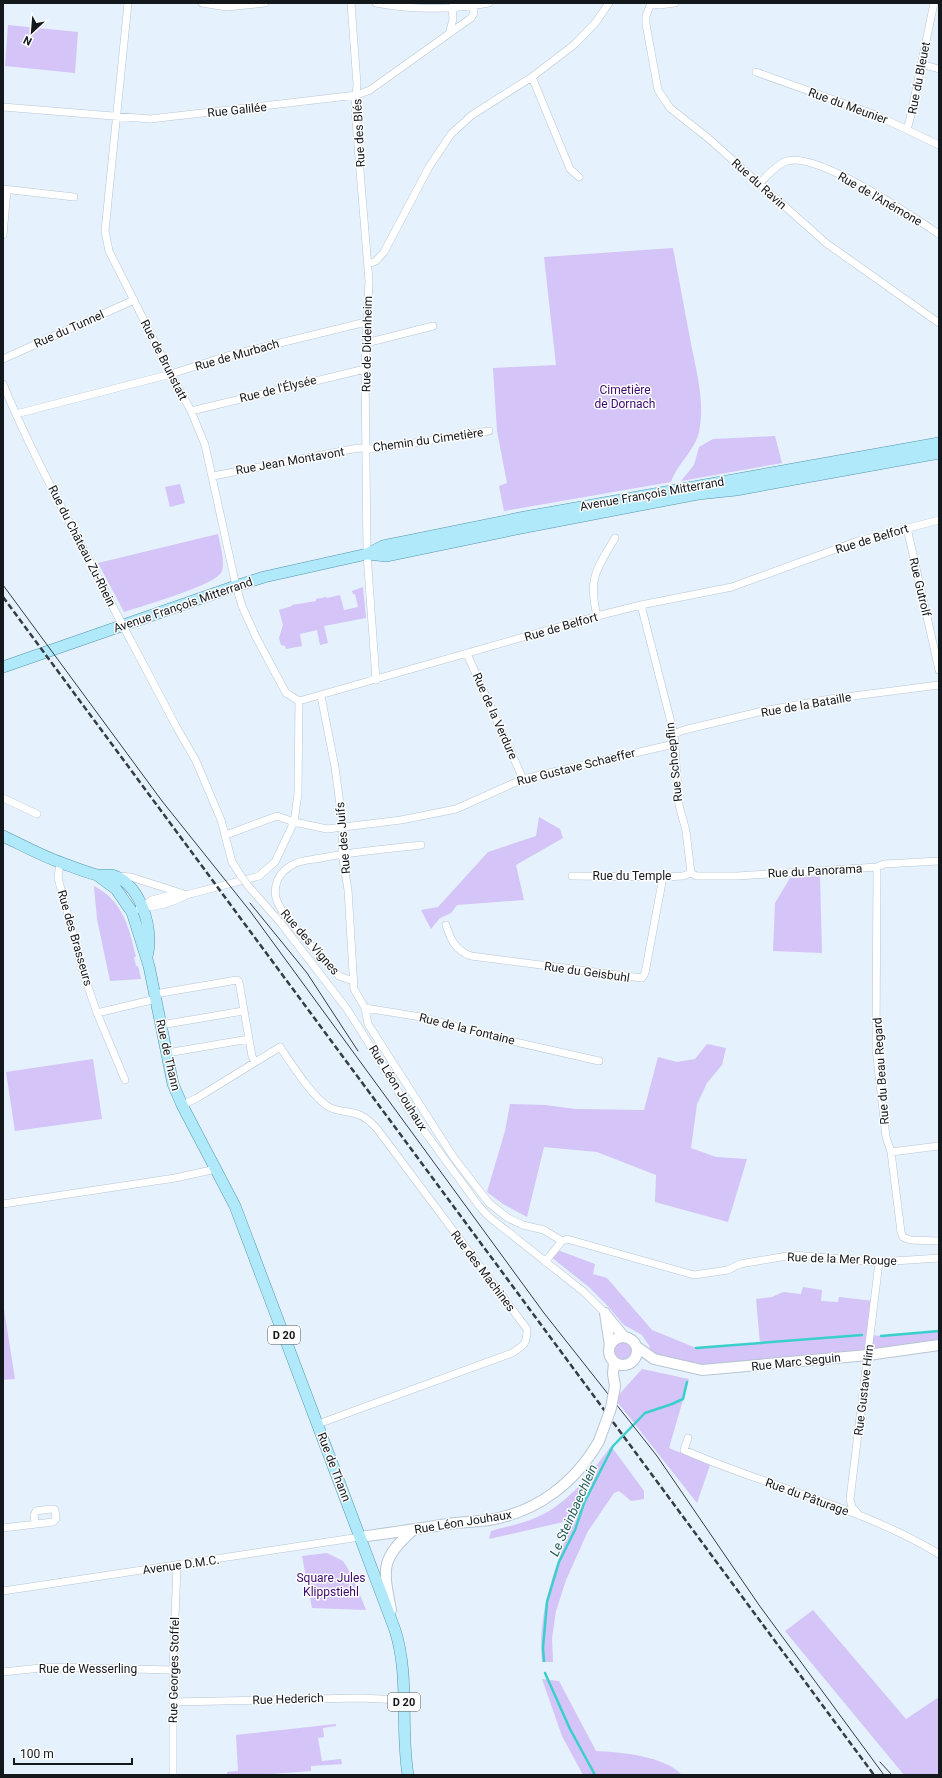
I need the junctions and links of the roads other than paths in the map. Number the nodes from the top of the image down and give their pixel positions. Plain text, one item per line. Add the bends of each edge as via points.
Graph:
1 (128, 3) edge
2 (202, 3) edge
3 (265, 3) edge
4 (351, 3) edge
5 (376, 3) edge
6 (489, 3) edge
7 (609, 3) edge
8 (650, 3) edge
9 (675, 3) edge
10 (934, 3) edge
11 (473, 6) junction
12 (452, 7) junction
13 (450, 31) junction
14 (921, 64) junction
15 (939, 69) edge
16 (756, 72) dead end
17 (532, 77) junction
18 (357, 95) junction
19 (3, 107) edge
20 (116, 115) junction
21 (907, 129) junction
22 (939, 145) edge
23 (579, 177) dead end
24 (759, 184) junction
25 (5, 190) edge
26 (74, 197) dead end
27 (939, 234) edge
28 (3, 235) edge
29 (368, 264) junction
30 (134, 300) junction
31 (366, 322) junction
32 (939, 323) edge
33 (433, 326) dead end
34 (366, 343) junction
35 (3, 359) edge
36 (365, 369) junction
37 (171, 374) junction
38 (3, 384) edge
39 (191, 411) junction
40 (16, 414) junction
41 (489, 431) dead end
42 (939, 443) edge
43 (367, 449) junction
44 (939, 452) edge
45 (213, 476) junction
46 (939, 520) edge
47 (907, 528) junction
48 (615, 538) dead end
49 (367, 554) junction
50 (236, 586) junction
51 (640, 605) junction
52 (597, 616) junction
53 (467, 654) junction
54 (3, 667) edge
55 (939, 670) edge
56 (376, 680) junction
57 (939, 685) edge
58 (321, 696) junction
59 (299, 701) junction
60 (674, 734) junction
61 (674, 744) junction
62 (524, 778) junction
63 (3, 798) edge
64 (38, 814) dead end
65 (294, 822) junction
66 (343, 827) junction
67 (226, 835) junction
68 (3, 836) edge
69 (421, 845) dead end
70 (342, 854) junction
71 (939, 861) edge
72 (60, 862) junction
73 (877, 867) junction
74 (691, 873) junction
75 (97, 875) junction
76 (115, 876) junction
77 (572, 876) dead end
78 (662, 877) junction
79 (186, 895) junction
80 (143, 907) junction
81 (132, 912) junction
82 (446, 925) dead end
83 (147, 957) junction
84 (353, 981) junction
85 (155, 997) junction
86 (365, 1008) junction
87 (243, 1011) junction
88 (97, 1013) junction
89 (161, 1025) junction
90 (249, 1039) junction
91 (167, 1053) junction
92 (599, 1061) dead end
93 (255, 1062) junction
94 (125, 1080) dead end
95 (182, 1105) junction
96 (939, 1146) edge
97 (891, 1152) junction
98 (216, 1169) junction
99 (3, 1204) edge
100 (939, 1241) edge
101 (562, 1242) junction
102 (939, 1258) edge
103 (545, 1262) junction
104 (879, 1262) junction
105 (605, 1313) junction
106 (624, 1337) junction
107 (939, 1345) edge
108 (610, 1346) junction
109 (637, 1347) junction
110 (868, 1355) junction
111 (654, 1359) junction
112 (614, 1362) junction
113 (629, 1364) junction
114 (615, 1386) junction
115 (318, 1424) junction
116 (688, 1438) dead end
117 (850, 1499) junction
118 (835, 1507) junction
119 (860, 1516) junction
120 (35, 1523) dead end
121 (3, 1528) edge
122 (413, 1530) junction
123 (360, 1537) junction
124 (939, 1554) edge
125 (178, 1565) junction
126 (3, 1592) edge
127 (395, 1630) junction
128 (173, 1670) junction
129 (3, 1672) edge
130 (403, 1700) junction
131 (173, 1702) junction
132 (173, 1775) edge
133 (406, 1775) edge

1 - 20 street, Rue de Brunstatt
2 - 3 street via 228,7
4 - 18 street, Rue des Blés
5 - 12 street via 404,7
6 - 11 street
7 - 17 street via 596,22 575,44
8 - 9 street
8 - 24 street, Rue du Ravin via 646,24 658,90 670,108
10 - 14 street, Rue du Bleuet
11 - 12 street
11 - 13 street, Rue Galilée via 474,13 471,18
12 - 13 street
13 - 18 street, Rue Galilée via 370,90
14 - 15 street
14 - 21 street, Rue du Bleuet
16 - 21 street, Rue du Meunier via 876,115
17 - 23 street via 570,169
17 - 29 street via 472,114 451,134 429,167 384,252 376,261
18 - 20 street, Rue Galilée via 150,119
18 - 29 street, Rue des Blés via 355,108
19 - 20 street, Rue Galilée
20 - 30 street, Rue de Brunstatt via 106,231 109,251
21 - 22 street, Rue du Meunier
24 - 27 street, Rue de l'Anémone via 774,168 784,162 805,160 870,190
24 - 32 street, Rue du Ravin via 826,243
25 - 26 street
25 - 28 street
29 - 31 street, Rue de Didenheim
30 - 35 street, Rue du Tunnel
30 - 37 street, Rue de Brunstatt
31 - 34 street, Rue de Didenheim
31 - 37 street, Rue de Murbach via 227,356
33 - 34 street
34 - 36 street, Rue de Didenheim
36 - 39 street, Rue de l'Élysée
36 - 43 street, Rue de Didenheim
37 - 39 street, Rue de Brunstatt
37 - 40 street, Rue de Murbach
38 - 40 street, Rue du Château Zu-Rhein
39 - 45 street, Rue de Brunstatt via 205,445
40 - 67 street, Rue du Château Zu-Rhein, bridge via 68,522 196,761
41 - 43 street, Chemin du Cimetière
42 - 49 main road, Avenue François Mitterrand via 525,517 383,546
43 - 45 street, Rue Jean Montavont
43 - 49 street, Rue de Didenheim
44 - 49 main road, Avenue François Mitterrand via 744,489 698,494 386,556
45 - 50 street, Rue de Brunstatt
46 - 47 street, Rue de Belfort
47 - 51 street, Rue de Belfort via 858,541 732,587
47 - 55 street, Rue Gutrolf
48 - 52 street via 597,570 593,583 592,596
49 - 50 main road, Avenue François Mitterrand via 264,577
49 - 56 street, Rue de Didenheim
50 - 54 main road, Avenue François Mitterrand
50 - 59 street, Rue de Brunstatt via 256,637 286,693
51 - 52 street, Rue de Belfort
51 - 60 street, Rue Schoepflin
52 - 53 street, Rue de Belfort
53 - 56 street, Rue de Belfort
53 - 62 street, Rue de la Verdure
56 - 58 street, Rue de Belfort
57 - 60 street, Rue de la Bataille via 830,699 763,711
58 - 59 street, Rue de Belfort
58 - 66 street, Rue des Juifs via 335,767
59 - 65 street via 298,794
60 - 61 street, Rue Schoepflin
61 - 62 street, Rue Gustave Schaeffer
61 - 74 street, Rue Schoepflin via 678,804 686,831
62 - 66 street, Rue Gustave Schaeffer via 456,809 401,820
63 - 64 street
65 - 66 street, Rue Gustave Schaeffer via 327,829
65 - 67 street via 278,816
65 - 79 street via 280,853 265,872 252,878
66 - 70 street, Rue des Juifs
67 - 103 street, Rue Léon Jouhaux, bridge via 232,862 241,876 344,1004 375,1051 408,1109 479,1206
68 - 72 main road
69 - 70 street, Rue des Vignes
70 - 84 street, Rue des Juifs via 348,890
70 - 84 street, Rue des Vignes via 292,865 279,876 275,895 281,909 340,976
71 - 73 street, Rue du Panorama via 884,864
72 - 75 main road
72 - 88 street, Rue des Brasseurs via 58,878
73 - 74 street, Rue du Panorama via 737,876 696,876
73 - 97 street, Rue du Beau Regard via 876,1048 886,1137
74 - 78 street, Rue du Temple
75 - 76 main road
75 - 81 main road, Rue de Thann via 116,889
76 - 79 street via 131,877
76 - 80 main road via 128,885
77 - 78 street, Rue du Temple
78 - 82 street, Rue du Geisbuhl via 642,978 471,956 461,952 453,944
79 - 80 street via 152,900
80 - 81 street
80 - 83 main road, Rue de Thann / D 20 via 150,947
81 - 83 main road, Rue de Thann / D 20
83 - 85 main road, Rue de Thann / D 20
84 - 86 street via 354,989
85 - 87 street via 237,980
85 - 88 street
85 - 89 main road, Rue de Thann / D 20
86 - 92 street, Rue de la Fontaine via 421,1017
86 - 101 street via 368,1024 394,1066 454,1158 486,1199 508,1218 544,1230
87 - 89 street
87 - 90 street
88 - 94 street, Rue des Brasseurs
89 - 91 main road, Rue de Thann / D 20
90 - 91 street
90 - 93 street
91 - 95 main road, Rue de Thann / D 20 via 173,1084
93 - 95 street
93 - 115 street, Rue des Machines via 280,1047 327,1106 334,1110 358,1114 370,1121 527,1329 527,1340 512,1353
95 - 98 main road, Rue de Thann / D 20
96 - 97 street
97 - 100 street, Rue du Beau Regard via 903,1237 910,1240
98 - 99 street via 175,1178
98 - 115 main road, Rue de Thann / D 20 via 235,1206
101 - 103 street
101 - 104 street, Rue de la Mer Rouge via 567,1239 576,1241 694,1275 728,1270 747,1262 793,1255
102 - 104 street, Rue de la Mer Rouge
103 - 105 street, Rue Léon Jouhaux via 584,1292
104 - 110 street, Rue Gustave Hirn
105 - 106 street, Rue Léon Jouhaux
105 - 108 street
106 - 108 street via 616,1339
106 - 109 street via 632,1340
107 - 110 street, Rue Marc Seguin
108 - 112 street
109 - 111 street, Rue Marc Seguin
109 - 113 street via 636,1356
110 - 111 street, Rue Marc Seguin via 715,1370 680,1367
110 - 117 street, Rue Gustave Hirn
111 - 113 street, Rue Marc Seguin
112 - 113 street
112 - 114 street, Rue Léon Jouhaux
113 - 114 street, Rue Léon Jouhaux
114 - 122 street, Rue Léon Jouhaux, bridge via 611,1408 588,1459 568,1481 545,1499 514,1514 489,1520
115 - 123 main road, Rue de Thann / D 20
116 - 118 street, Rue du Pâturage via 684,1450
117 - 118 street via 845,1504
117 - 119 street via 852,1507
118 - 119 street, Rue du Pâturage
119 - 124 street, Rue du Pâturage via 900,1533
120 - 121 street
122 - 123 street, Rue Léon Jouhaux
122 - 127 street via 396,1546 387,1563 385,1582
123 - 125 street, Avenue D.M.C.
123 - 127 main road, Rue de Thann / D 20
125 - 126 street, Avenue D.M.C.
125 - 128 street, Rue Georges Stoffel
127 - 130 main road, Rue de Thann / D 20 via 402,1658
128 - 129 street, Rue de Wesserling via 50,1667
128 - 131 street, Rue Georges Stoffel
130 - 131 street, Rue Hederich via 340,1698
130 - 133 main road, Rue de Thann / D 20
131 - 132 street, Rue Georges Stoffel

